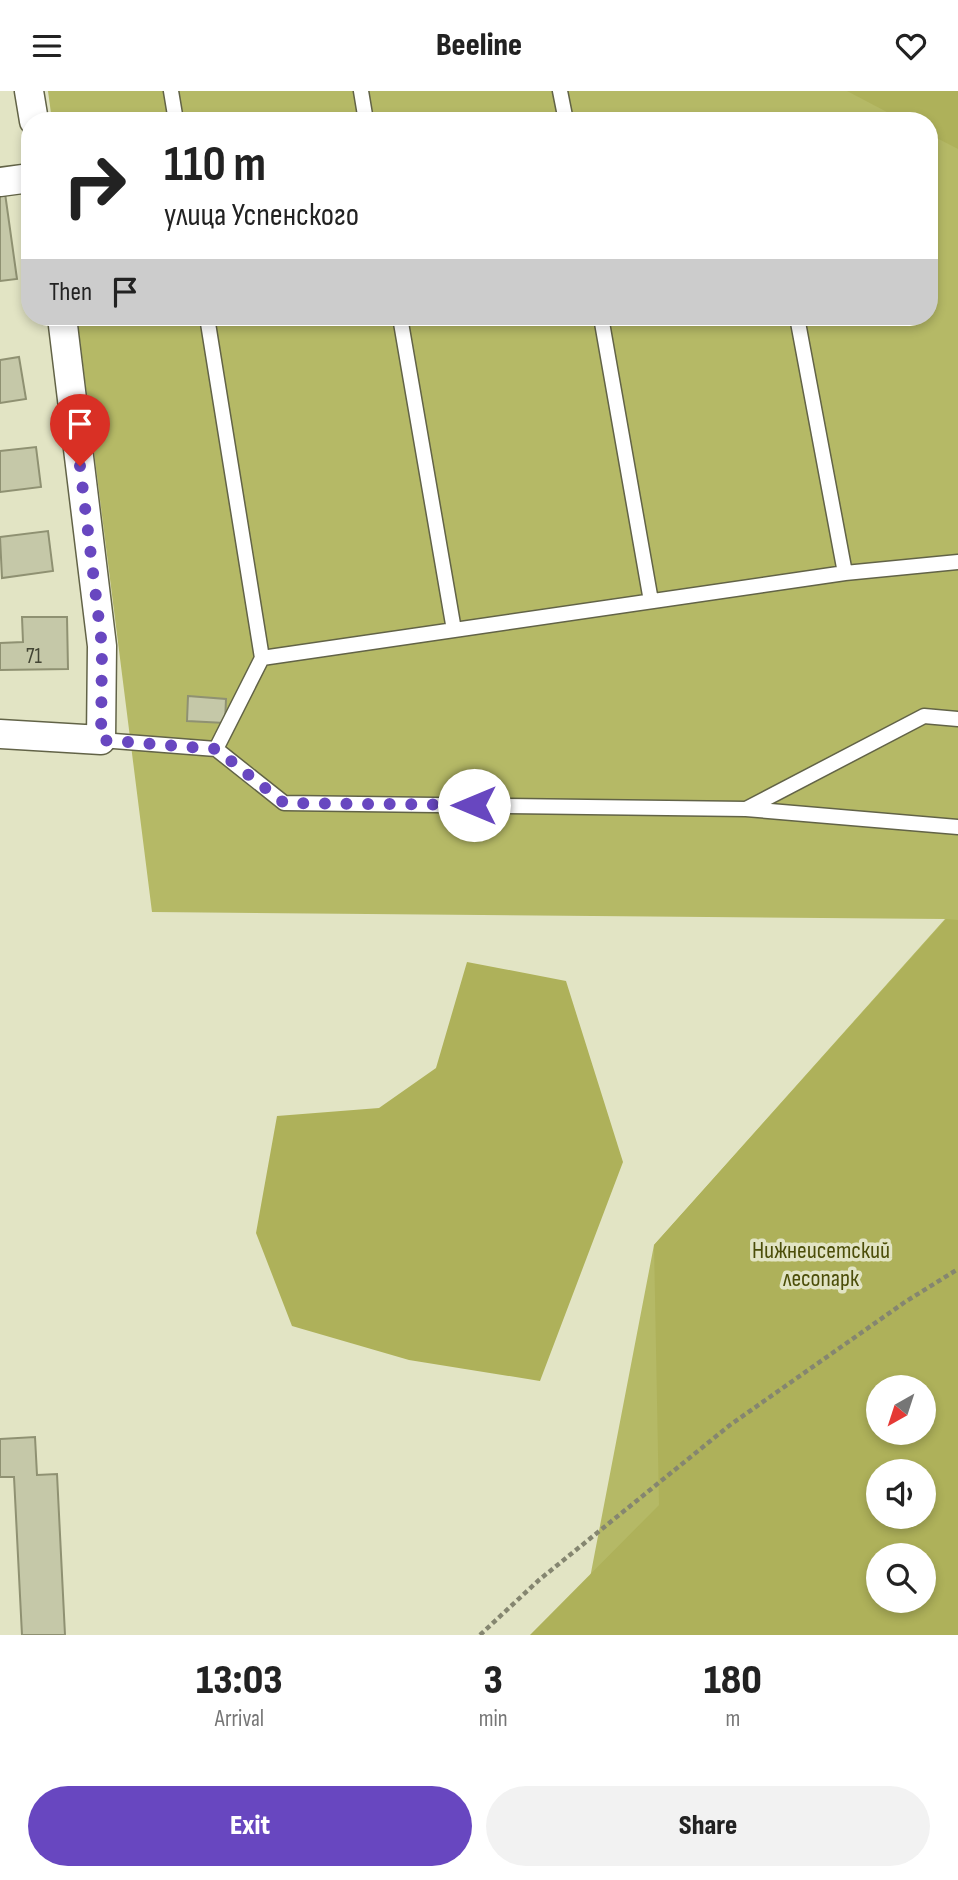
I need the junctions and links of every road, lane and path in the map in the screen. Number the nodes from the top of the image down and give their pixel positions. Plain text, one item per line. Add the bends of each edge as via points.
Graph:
1 (29, 91) edge
2 (171, 91) edge
3 (360, 91) edge
4 (560, 91) edge
5 (32, 112) edge
6 (174, 112) edge
7 (364, 112) edge
8 (564, 112) edge
9 (21, 179) edge
10 (0, 182) edge
11 (63, 326) edge
12 (208, 326) edge
13 (402, 326) edge
14 (603, 326) edge
15 (799, 326) edge
16 (958, 562) edge
17 (845, 573) junction
18 (651, 601) junction
19 (454, 630) junction
20 (262, 658) junction
21 (958, 719) edge
22 (0, 734) edge
23 (101, 740) junction
24 (216, 749) junction
25 (746, 809) junction
26 (958, 827) edge
27 (958, 1269) edge
28 (480, 1635) edge

1 - 5 street
2 - 6 lane
3 - 7 lane
4 - 8 lane
9 - 10 street
11 - 23 street via 102,646
12 - 20 lane
13 - 19 lane
14 - 18 lane
15 - 17 lane
16 - 17 lane
17 - 18 lane
18 - 19 lane
19 - 20 lane
20 - 24 lane
21 - 25 lane via 924,716
22 - 23 street
23 - 24 lane
24 - 25 lane via 284,803
25 - 26 lane
27 - 28 path via 730,1425 539,1580

